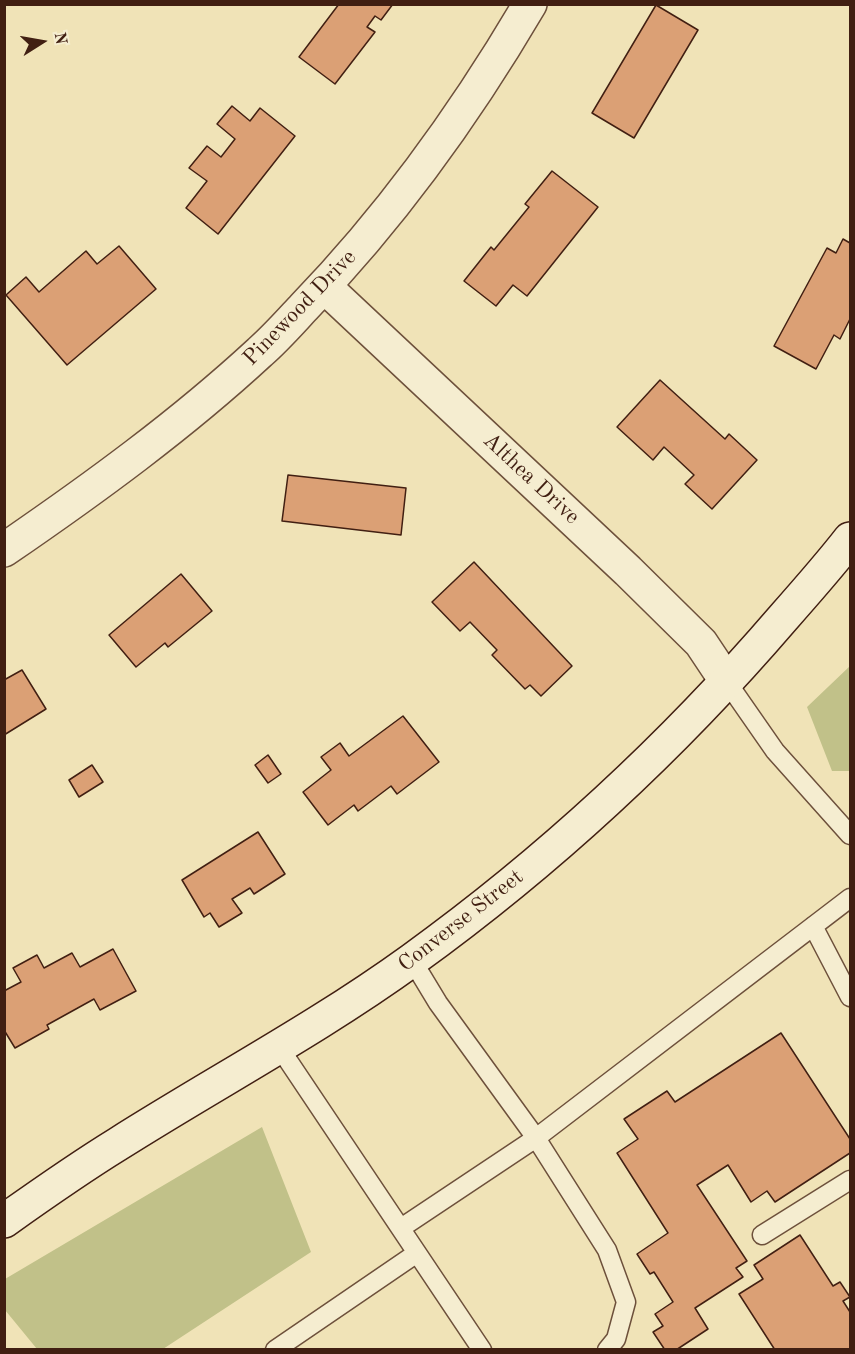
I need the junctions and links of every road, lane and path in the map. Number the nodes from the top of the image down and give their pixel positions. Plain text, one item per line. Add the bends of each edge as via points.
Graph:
1 (530, 4) edge
2 (324, 286) junction
3 (850, 539) edge
4 (4, 550) edge
5 (727, 682) junction
6 (850, 835) edge
7 (850, 898) edge
8 (813, 926) junction
9 (412, 960) junction
10 (850, 997) edge
11 (279, 1047) junction
12 (536, 1138) junction
13 (850, 1180) edge
14 (4, 1221) edge
15 (401, 1228) junction
16 (762, 1234) dead end
17 (417, 1253) junction
18 (275, 1350) edge
19 (482, 1350) edge
20 (607, 1350) edge

1 - 2 street, Pinewood Drive via 427,160 374,231
2 - 4 street, Pinewood Drive via 261,352 202,402 71,504
2 - 5 street, Althea Drive via 628,571 701,643
3 - 5 street, Converse Street
5 - 6 lane via 775,751
5 - 9 street, Converse Street via 581,825
7 - 8 lane
8 - 10 lane
8 - 12 lane
9 - 11 street, Converse Street
9 - 12 lane via 438,1003
11 - 14 street, Converse Street via 118,1143
11 - 15 lane
12 - 15 lane
12 - 20 lane via 607,1250 626,1302 616,1339
13 - 16 lane
15 - 17 lane
17 - 18 lane
17 - 19 lane

